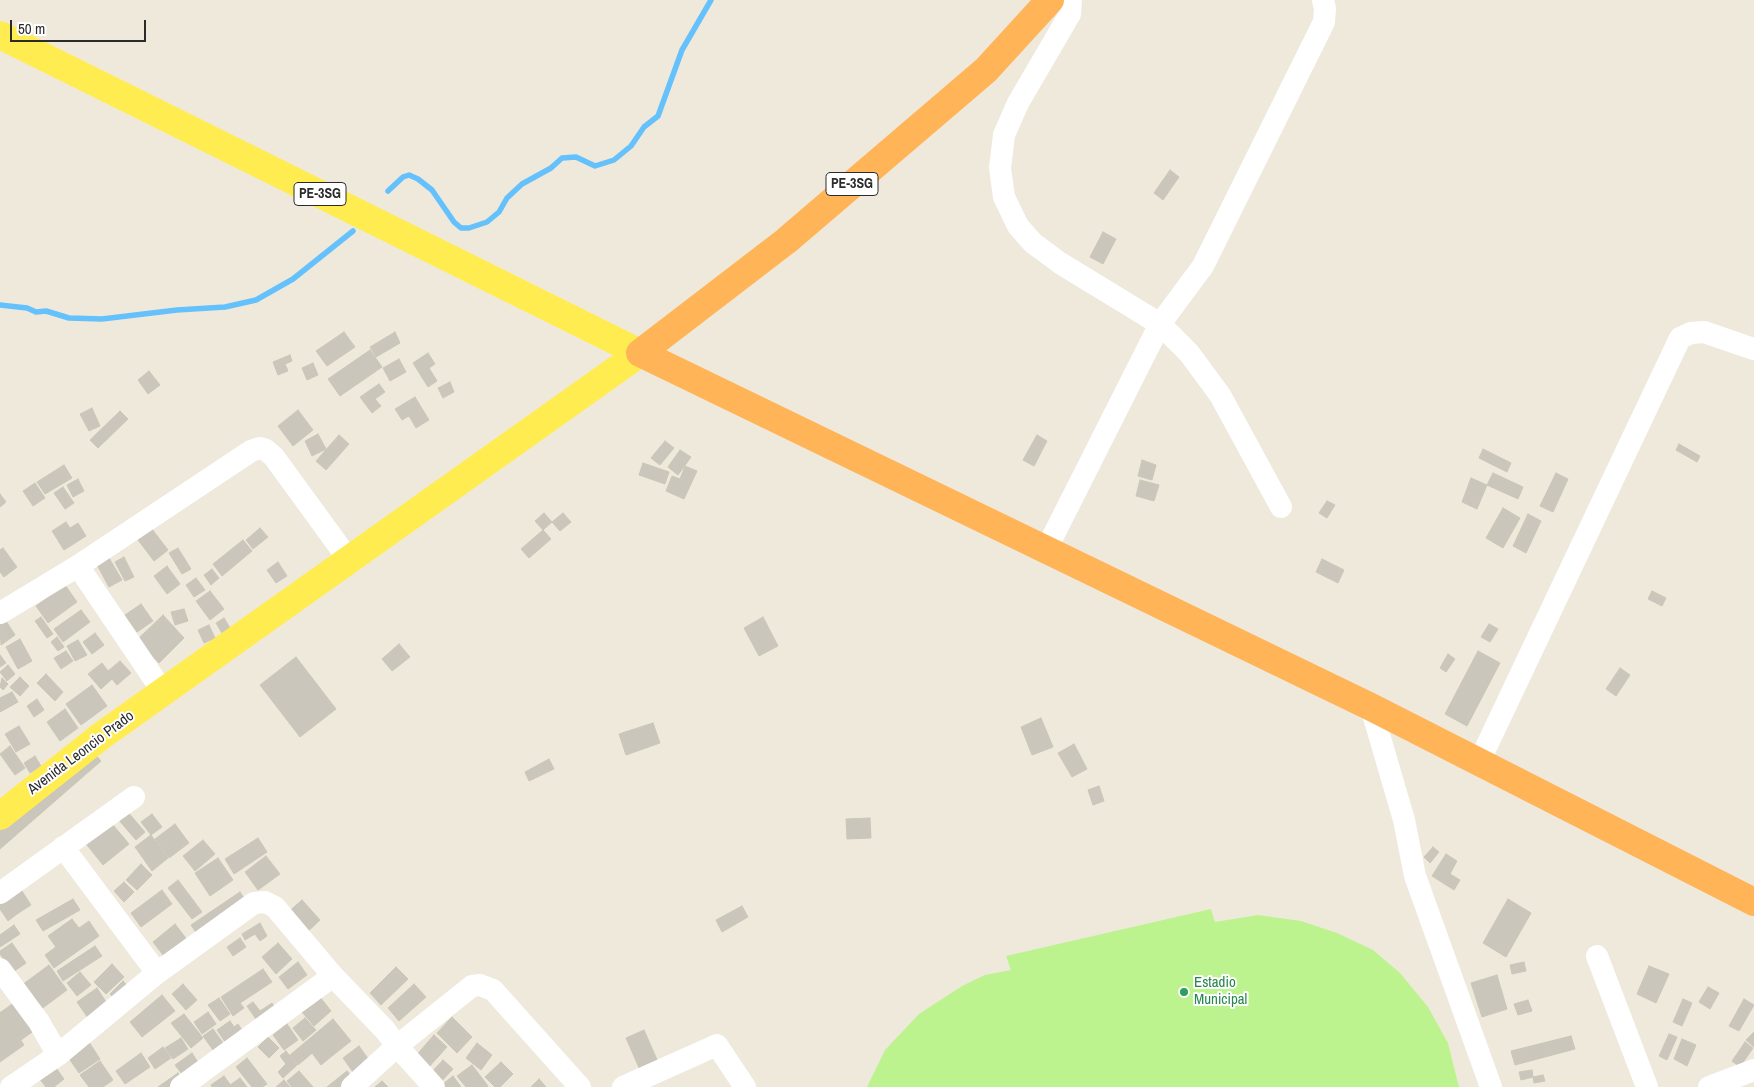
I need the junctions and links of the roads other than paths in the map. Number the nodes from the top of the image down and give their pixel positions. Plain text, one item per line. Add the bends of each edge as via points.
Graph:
1 (1050, 0) edge
2 (1071, 0) edge
3 (1323, 0) edge
4 (0, 35) edge
5 (1160, 324) junction
6 (1754, 349) edge
7 (640, 354) junction
8 (1281, 507) dead end
9 (1046, 550) junction
10 (350, 560) junction
11 (78, 566) junction
12 (0, 613) edge
13 (163, 692) junction
14 (1370, 707) junction
15 (1479, 762) junction
16 (134, 797) dead end
17 (0, 816) edge
18 (63, 848) junction
19 (0, 894) edge
20 (1754, 902) edge
21 (1597, 956) dead end
22 (0, 969) edge
23 (156, 973) junction
24 (333, 976) junction
25 (397, 1046) junction
26 (58, 1055) junction
27 (1754, 1070) edge
28 (11, 1087) edge
29 (182, 1087) edge
30 (352, 1087) edge
31 (434, 1087) edge
32 (580, 1087) edge
33 (623, 1087) edge
34 (744, 1087) edge
35 (1491, 1087) edge
36 (1646, 1087) edge
37 (1709, 1087) edge

1 - 7 highway, PE-3SG via 986,70 786,241
2 - 5 street via 1070,14 1018,103 1004,136 1000,168 1004,198 1018,226 1033,244 1060,264
3 - 5 street via 1324,22 1204,266
4 - 7 main road, PE-3SG
5 - 8 street via 1189,353 1220,395
5 - 9 street
6 - 15 street via 1704,332 1691,332 1680,338
7 - 9 highway
7 - 10 main road, Avenida Leoncio Prado
9 - 14 highway
10 - 11 street via 274,457 260,448
10 - 13 main road, Avenida Leoncio Prado
11 - 12 street
11 - 13 street
13 - 17 main road, Avenida Leoncio Prado via 101,736
14 - 15 highway
14 - 35 street via 1404,820 1415,876
15 - 20 highway
16 - 18 street
18 - 19 street
18 - 23 street
21 - 36 street
22 - 26 street via 39,1022
23 - 24 street via 254,903 265,902 275,907
23 - 26 street
24 - 25 street
24 - 29 street
25 - 30 street
25 - 31 street
25 - 32 street via 472,986 486,986
26 - 28 street
27 - 37 street
33 - 34 street via 717,1045

